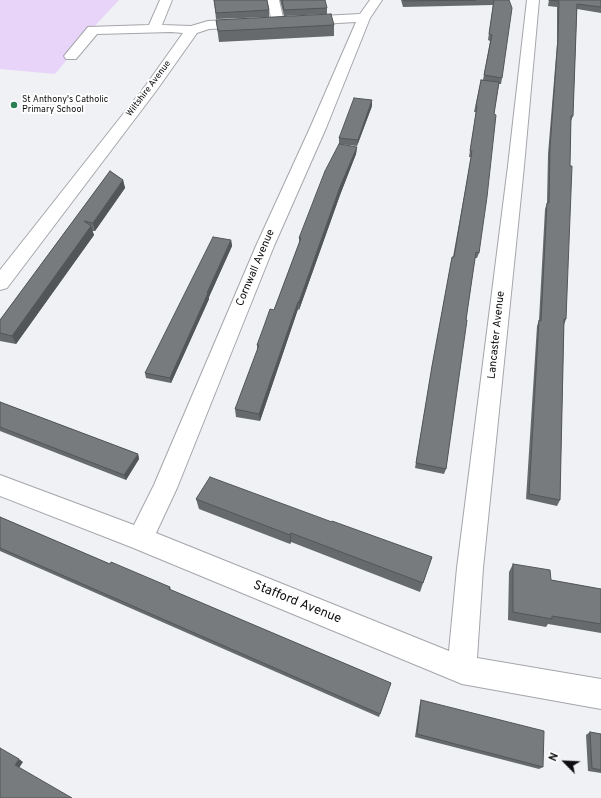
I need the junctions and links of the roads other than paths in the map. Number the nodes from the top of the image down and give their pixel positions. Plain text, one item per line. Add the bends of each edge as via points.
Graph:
1 (166, 0) edge
2 (273, 0) edge
3 (376, 0) edge
4 (533, 0) edge
5 (364, 18) junction
6 (278, 22) junction
7 (154, 29) junction
8 (192, 30) junction
9 (71, 56) dead end
10 (0, 283) edge
11 (0, 485) edge
12 (140, 539) junction
13 (462, 670) junction
14 (601, 694) edge

1 - 7 street
2 - 6 street
3 - 5 street, Cornwall Avenue
4 - 13 street, Lancaster Avenue via 470,568
5 - 6 street
5 - 12 street, Cornwall Avenue via 265,246 165,488
6 - 8 street via 208,25
7 - 8 street
7 - 9 street via 93,30
8 - 10 street, Wiltshire Avenue via 151,88
11 - 12 street, Stafford Avenue
12 - 13 street, Stafford Avenue
13 - 14 street, Stafford Avenue

